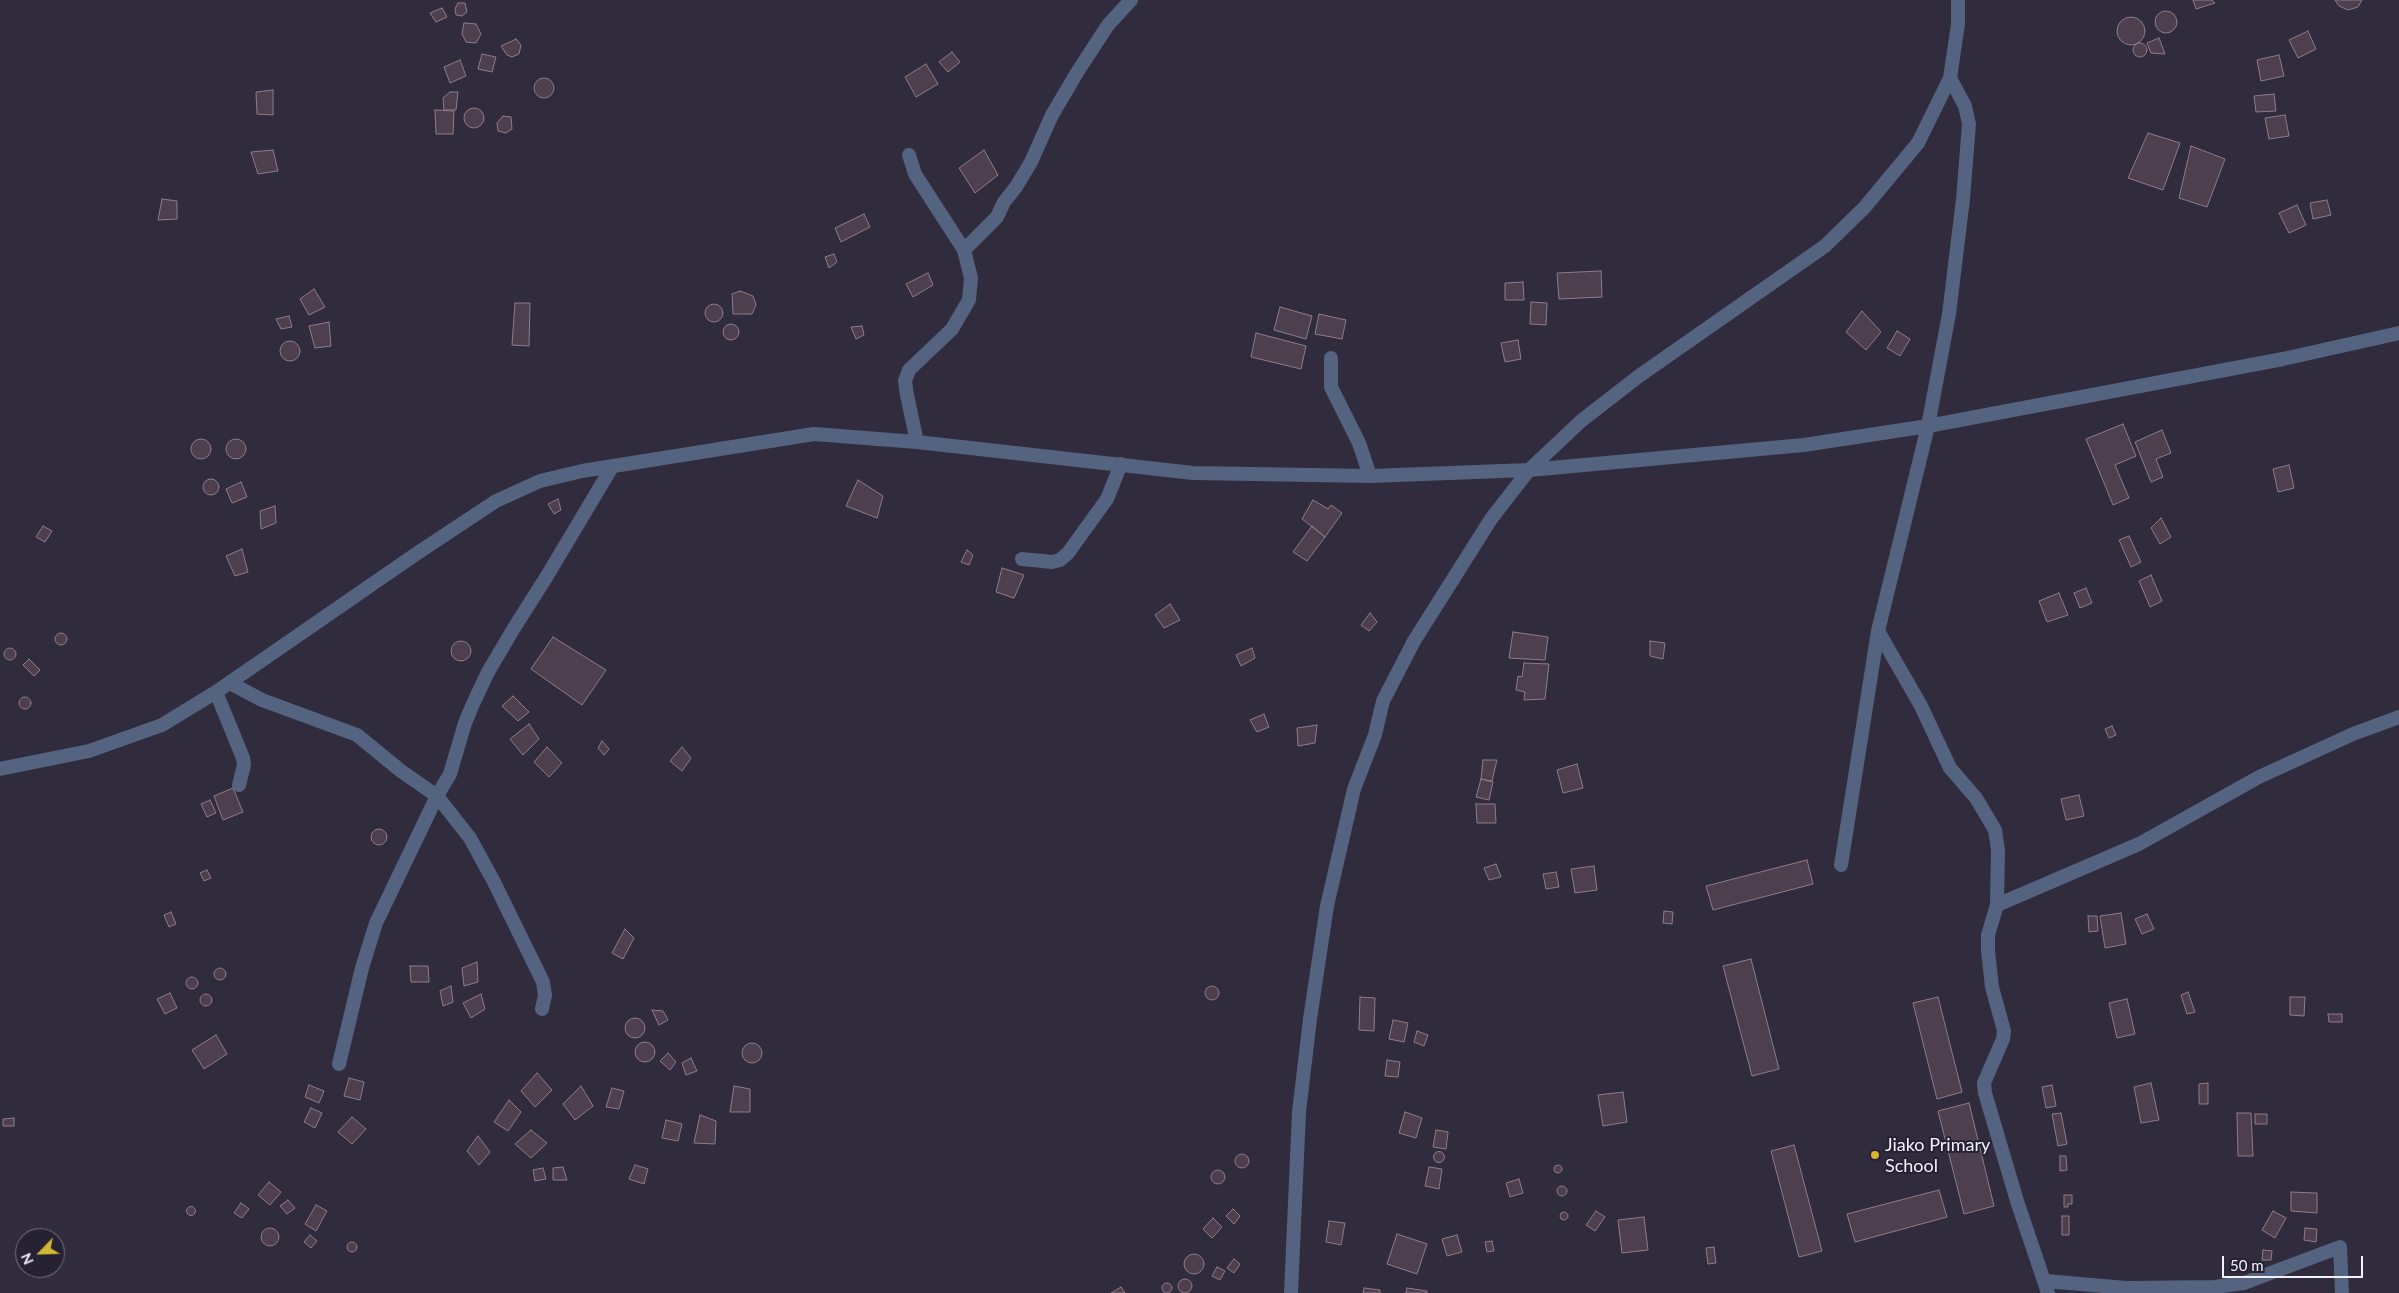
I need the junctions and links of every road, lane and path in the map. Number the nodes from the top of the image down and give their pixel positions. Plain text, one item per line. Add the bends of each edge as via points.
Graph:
1 (1132, 0) edge
2 (1958, 0) edge
3 (1950, 78) junction
4 (909, 155) dead end
5 (964, 250) junction
6 (2399, 333) edge
7 (1331, 358) dead end
8 (1928, 426) junction
9 (917, 442) junction
10 (1121, 464) junction
11 (612, 467) junction
12 (1529, 470) junction
13 (1370, 476) junction
14 (1022, 559) dead end
15 (1878, 630) junction
16 (230, 682) junction
17 (216, 692) junction
18 (2399, 717) edge
19 (0, 769) edge
20 (239, 785) dead end
21 (438, 796) junction
22 (1841, 865) dead end
23 (1997, 905) junction
24 (542, 1009) dead end
25 (339, 1064) dead end
26 (2047, 1287) edge
27 (1291, 1293) edge
28 (2342, 1293) edge

1 - 5 street via 1108,25 1078,71 1052,114 1031,162 997,217
2 - 3 street
3 - 8 street via 1965,106 1969,124 1968,146 1950,314
3 - 12 street via 1918,143 1864,208 1825,246 1625,387 1581,421
4 - 5 street via 916,174
5 - 9 street via 971,278 969,300 952,329 909,370 905,382
6 - 8 street via 2283,359
7 - 13 street via 1331,387 1359,443
8 - 12 street via 1804,445
8 - 15 street
9 - 10 street
9 - 11 street via 814,434
10 - 13 street via 1193,473
10 - 14 street via 1107,499 1068,553 1052,562
11 - 16 street via 540,481 496,501
11 - 21 street via 488,672 465,723 450,774
12 - 13 street
12 - 27 street via 1491,519 1414,640 1384,701 1354,790 1327,906 1310,1019 1299,1112
15 - 22 street
15 - 23 street via 1921,706 1950,768 1976,798 1995,830
16 - 17 street
16 - 21 street via 262,700 357,735 401,772
17 - 19 street via 162,724 89,751
17 - 20 street via 243,758
18 - 23 street via 2259,778 2139,844
21 - 24 street via 470,838 543,982
21 - 25 street via 376,923
23 - 26 street via 1988,935 1989,956 1992,987 2004,1039 1984,1083 1985,1093
26 - 28 street via 2214,1287 2244,1283 2340,1247

